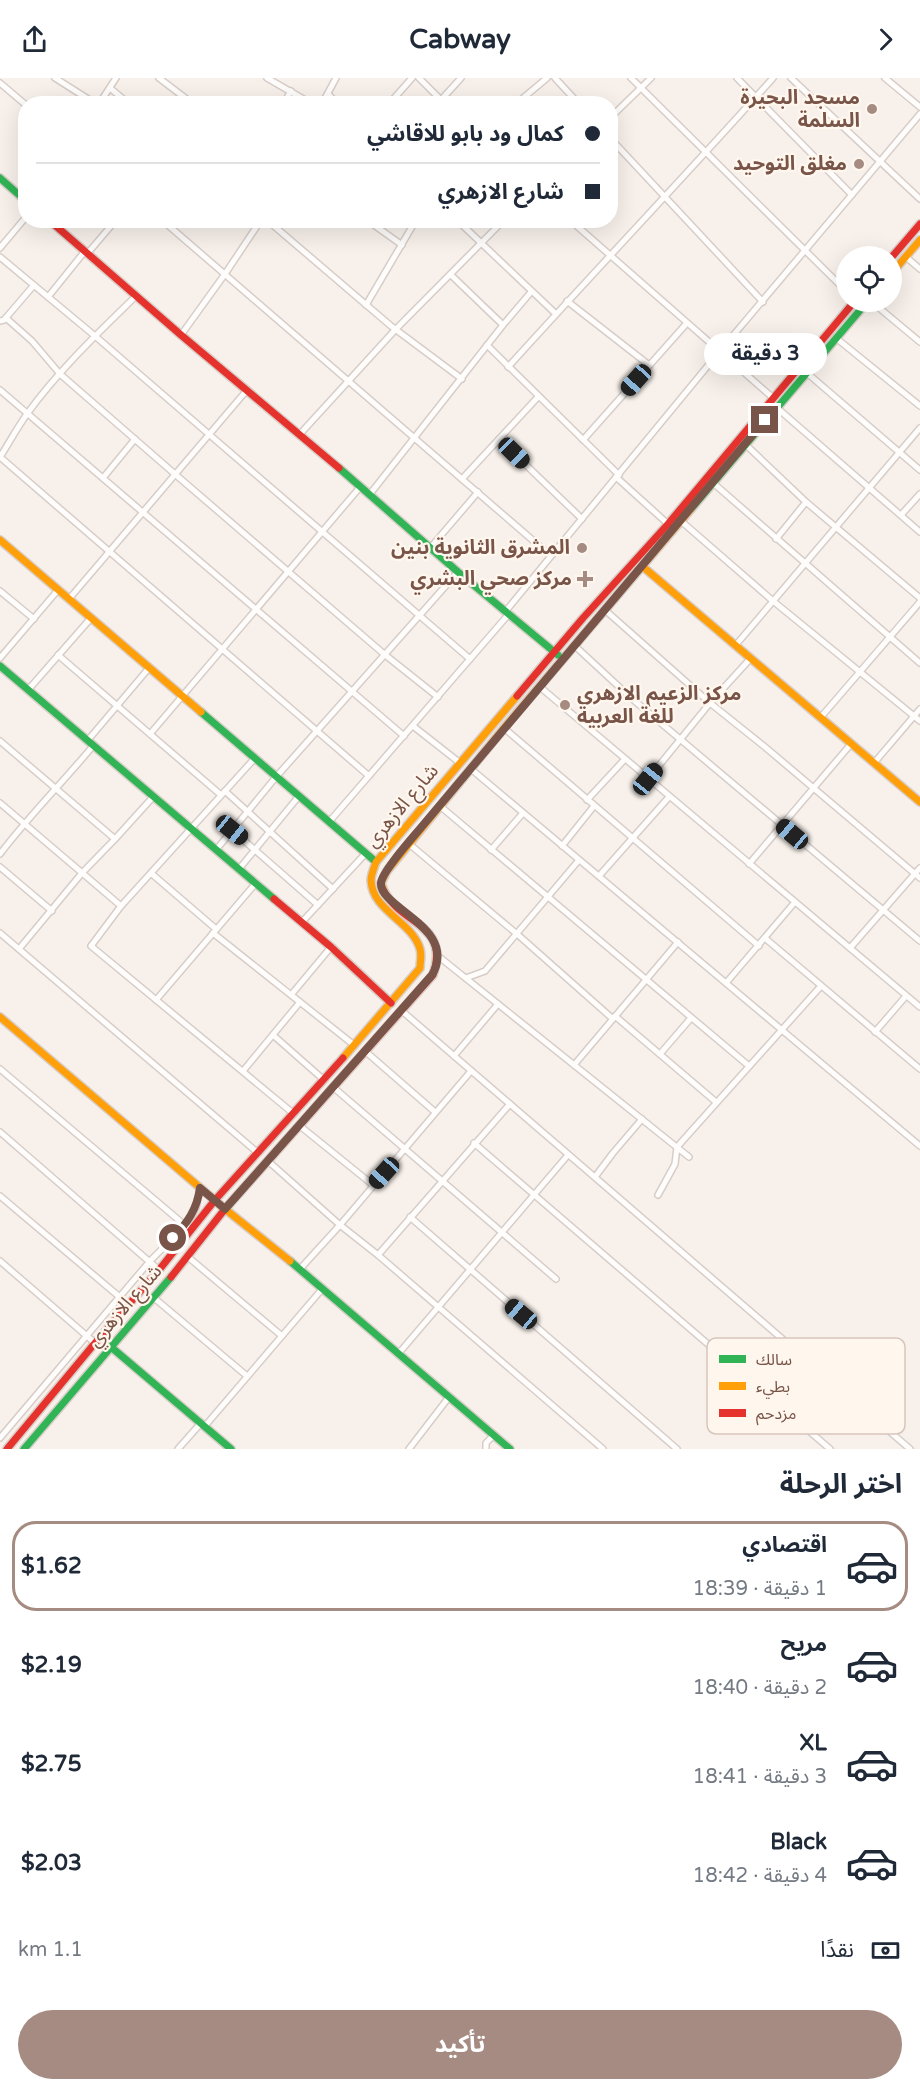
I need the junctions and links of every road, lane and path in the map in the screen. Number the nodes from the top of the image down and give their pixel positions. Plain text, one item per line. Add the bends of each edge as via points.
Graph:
1 (55, 78) edge
2 (116, 78) edge
3 (159, 78) edge
4 (267, 78) edge
5 (336, 78) edge
6 (412, 78) edge
7 (419, 78) edge
8 (461, 78) edge
9 (547, 78) edge
10 (555, 78) edge
11 (631, 78) edge
12 (651, 78) edge
13 (737, 78) edge
14 (773, 78) edge
15 (791, 78) edge
16 (885, 78) edge
17 (0, 83) edge
18 (110, 87) junction
19 (642, 89) junction
20 (291, 91) junction
21 (327, 94) edge
22 (85, 96) edge
23 (104, 96) edge
24 (120, 96) edge
25 (183, 96) edge
26 (288, 96) edge
27 (299, 96) edge
28 (396, 96) edge
29 (437, 96) edge
30 (448, 96) edge
31 (526, 96) edge
32 (572, 96) edge
33 (757, 96) junction
34 (18, 98) edge
35 (920, 107) edge
36 (618, 111) edge
37 (920, 114) edge
38 (618, 146) edge
39 (706, 153) junction
40 (880, 163) junction
41 (0, 178) edge
42 (18, 192) edge
43 (852, 195) junction
44 (666, 196) junction
45 (920, 199) edge
46 (920, 224) edge
47 (18, 227) edge
48 (58, 228) edge
49 (108, 228) edge
50 (171, 228) edge
51 (256, 228) edge
52 (276, 228) edge
53 (378, 228) edge
54 (412, 228) edge
55 (465, 228) edge
56 (496, 228) edge
57 (579, 228) edge
58 (920, 240) edge
59 (481, 243) junction
60 (402, 245) junction
61 (901, 246) edge
62 (0, 248) edge
63 (86, 252) junction
64 (805, 252) junction
65 (609, 256) junction
66 (0, 257) edge
67 (906, 257) junction
68 (902, 262) edge
69 (920, 269) edge
70 (225, 274) junction
71 (451, 275) junction
72 (836, 281) edge
73 (34, 285) junction
74 (531, 292) junction
75 (136, 296) junction
76 (48, 297) junction
77 (567, 301) junction
78 (763, 302) junction
79 (366, 305) junction
80 (845, 312) edge
81 (858, 312) edge
82 (884, 312) edge
83 (556, 314) junction
84 (3, 319) edge
85 (687, 323) junction
86 (503, 325) junction
87 (395, 330) junction
88 (181, 335) junction
89 (95, 336) junction
90 (836, 338) junction
91 (920, 342) edge
92 (487, 345) junction
93 (720, 351) junction
94 (650, 365) junction
95 (508, 368) junction
96 (807, 373) junction
97 (60, 374) junction
98 (348, 379) junction
99 (462, 379) junction
100 (0, 390) edge
101 (247, 390) junction
102 (538, 397) junction
103 (772, 397) junction
104 (920, 406) edge
105 (776, 407) junction
106 (28, 414) junction
107 (920, 428) edge
108 (300, 434) junction
109 (210, 436) junction
110 (416, 438) junction
111 (135, 439) junction
112 (499, 439) junction
113 (583, 440) junction
114 (745, 444) junction
115 (899, 452) junction
116 (0, 457) edge
117 (920, 470) edge
118 (176, 476) junction
119 (617, 476) junction
120 (103, 478) junction
121 (462, 478) junction
122 (712, 482) junction
123 (361, 486) junction
124 (869, 488) junction
125 (478, 492) junction
126 (370, 494) junction
127 (920, 494) edge
128 (806, 502) junction
129 (144, 513) junction
130 (901, 515) junction
131 (582, 519) junction
132 (681, 520) junction
133 (668, 524) junction
134 (836, 527) junction
135 (321, 532) junction
136 (920, 532) edge
137 (776, 539) junction
138 (0, 540) edge
139 (431, 547) junction
140 (110, 552) junction
141 (551, 556) junction
142 (805, 563) junction
143 (642, 566) junction
144 (288, 571) junction
145 (458, 572) junction
146 (58, 590) junction
147 (0, 591) edge
148 (69, 599) junction
149 (920, 600) edge
150 (773, 601) junction
151 (256, 609) junction
152 (606, 610) junction
153 (507, 614) junction
154 (418, 615) junction
155 (91, 618) junction
156 (34, 619) junction
157 (889, 638) junction
158 (575, 646) junction
159 (735, 646) junction
160 (222, 648) junction
161 (556, 653) junction
162 (384, 654) junction
163 (58, 655) junction
164 (0, 658) edge
165 (470, 659) junction
166 (563, 659) junction
167 (750, 659) junction
168 (920, 663) edge
169 (0, 666) edge
170 (149, 668) junction
171 (860, 672) junction
172 (540, 687) junction
173 (28, 690) junction
174 (352, 692) junction
175 (182, 695) junction
176 (438, 697) junction
177 (710, 703) junction
178 (117, 706) junction
179 (920, 709) edge
180 (914, 716) junction
181 (821, 717) junction
182 (920, 721) edge
183 (412, 726) junction
184 (504, 728) junction
185 (318, 731) junction
186 (150, 734) junction
187 (404, 736) junction
188 (680, 739) junction
189 (0, 741) edge
190 (91, 743) junction
191 (851, 744) junction
192 (255, 758) junction
193 (625, 759) junction
194 (460, 763) junction
195 (874, 763) junction
196 (471, 769) junction
197 (369, 776) junction
198 (276, 777) junction
199 (648, 779) junction
200 (813, 787) junction
201 (57, 789) junction
202 (223, 793) junction
203 (299, 796) junction
204 (669, 796) junction
205 (153, 797) junction
206 (587, 800) junction
207 (920, 802) edge
208 (0, 803) edge
209 (440, 806) junction
210 (594, 806) junction
211 (248, 812) junction
212 (523, 813) junction
213 (329, 822) junction
214 (24, 823) junction
215 (782, 825) junction
216 (190, 828) junction
217 (232, 830) junction
218 (270, 832) junction
219 (632, 838) junction
220 (116, 839) junction
221 (408, 843) junction
222 (562, 846) junction
223 (256, 849) junction
224 (216, 850) junction
225 (491, 850) junction
226 (366, 853) junction
227 (0, 854) edge
228 (579, 860) junction
229 (376, 862) junction
230 (749, 864) junction
231 (0, 867) edge
232 (920, 868) edge
233 (239, 869) junction
234 (82, 873) junction
235 (153, 874) junction
236 (599, 876) junction
237 (917, 876) edge
238 (255, 884) junction
239 (333, 889) junction
240 (548, 898) junction
241 (795, 903) junction
242 (318, 905) junction
243 (121, 906) junction
244 (883, 909) junction
245 (52, 911) junction
246 (302, 922) junction
247 (214, 931) junction
248 (0, 933) edge
249 (517, 934) junction
250 (766, 939) junction
251 (920, 941) edge
252 (678, 942) junction
253 (759, 946) junction
254 (331, 947) junction
255 (850, 948) junction
256 (19, 949) junction
257 (438, 956) junction
258 (466, 978) junction
259 (646, 980) junction
260 (726, 984) junction
261 (821, 986) junction
262 (291, 995) junction
263 (906, 996) junction
264 (156, 1000) junction
265 (300, 1002) junction
266 (391, 1003) junction
267 (498, 1004) junction
268 (920, 1007) edge
269 (402, 1011) junction
270 (0, 1017) edge
271 (614, 1017) junction
272 (691, 1018) junction
273 (781, 1030) junction
274 (875, 1032) junction
275 (273, 1035) junction
276 (354, 1045) junction
277 (365, 1051) junction
278 (660, 1054) junction
279 (454, 1056) junction
280 (574, 1065) junction
281 (748, 1066) junction
282 (0, 1069) edge
283 (920, 1069) edge
284 (243, 1071) junction
285 (471, 1071) junction
286 (324, 1080) junction
287 (333, 1087) junction
288 (716, 1102) junction
289 (510, 1104) junction
290 (435, 1112) junction
291 (294, 1114) junction
292 (642, 1119) junction
293 (300, 1126) junction
294 (0, 1132) edge
295 (474, 1143) junction
296 (920, 1146) edge
297 (677, 1147) junction
298 (405, 1149) junction
299 (258, 1153) junction
300 (568, 1155) junction
301 (688, 1157) dead end
302 (268, 1161) junction
303 (595, 1178) junction
304 (442, 1180) junction
305 (373, 1185) junction
306 (200, 1188) junction
307 (533, 1194) junction
308 (658, 1195) dead end
309 (0, 1196) edge
310 (215, 1200) junction
311 (225, 1209) junction
312 (410, 1217) junction
313 (340, 1225) junction
314 (188, 1228) junction
315 (501, 1232) junction
316 (378, 1255) junction
317 (188, 1257) junction
318 (0, 1261) edge
319 (150, 1261) junction
320 (300, 1269) junction
321 (159, 1270) junction
322 (469, 1270) junction
323 (556, 1279) dead end
324 (322, 1288) junction
325 (153, 1297) junction
326 (120, 1298) junction
327 (128, 1304) junction
328 (438, 1307) junction
329 (87, 1336) junction
330 (282, 1336) junction
331 (781, 1338) edge
332 (95, 1342) junction
333 (707, 1343) edge
334 (111, 1347) junction
335 (399, 1353) junction
336 (247, 1376) junction
337 (449, 1397) junction
338 (203, 1424) junction
339 (813, 1434) edge
340 (893, 1434) edge
341 (494, 1435) junction
342 (0, 1438) edge
343 (7, 1449) edge
344 (24, 1449) edge
345 (178, 1449) edge
346 (231, 1449) edge
347 (409, 1449) edge
348 (486, 1449) edge
349 (510, 1449) edge
350 (603, 1449) edge
351 (677, 1449) edge
352 (830, 1449) edge
353 (910, 1449) edge

1 - 22 street
2 - 18 street
3 - 25 street
4 - 20 street
5 - 21 street
6 - 28 street
7 - 29 street
8 - 30 street
9 - 31 street
10 - 32 street
11 - 19 street
12 - 19 street
13 - 33 street
14 - 33 street
15 - 40 street
16 - 35 street
17 - 34 street
18 - 23 street
18 - 24 street
19 - 36 street
19 - 39 street
20 - 26 street
20 - 27 street
33 - 39 street
33 - 43 street
37 - 40 street
38 - 44 street
39 - 44 street
39 - 64 street
40 - 43 street
40 - 45 street
41 - 42 street
43 - 64 street
44 - 65 street
44 - 78 street
46 - 61 street
47 - 62 street
48 - 63 street
49 - 63 street
50 - 70 street
51 - 70 street
52 - 79 street
53 - 60 street
54 - 60 street
55 - 59 street
56 - 59 street
57 - 65 street
58 - 67 street
59 - 71 street
59 - 74 street
60 - 79 street
63 - 75 street
63 - 76 street
64 - 72 street
64 - 78 street
65 - 77 street
65 - 85 street
66 - 73 street
67 - 68 street
67 - 69 street
70 - 88 street
70 - 98 street
71 - 86 street
71 - 87 street
73 - 76 street
73 - 84 street
74 - 83 street
74 - 86 street
75 - 88 street
75 - 89 street
76 - 89 street
77 - 83 street
77 - 94 street
78 - 93 street
79 - 87 street
80 - 103 street, شارع الازهري
81 - 90 street, شارع الازهري
82 - 91 street
83 - 95 street
84 - 97 street via 32,341
85 - 93 street
85 - 94 street
86 - 92 street
87 - 98 street
87 - 99 street
88 - 101 street
89 - 97 street
89 - 109 street
90 - 96 street, شارع الازهري
90 - 104 street
92 - 95 street
92 - 99 street
93 - 103 street
93 - 119 street
94 - 113 street
95 - 102 street
96 - 105 street, شارع الازهري
96 - 115 street
97 - 106 street
97 - 111 street
98 - 108 street
98 - 110 street
99 - 110 street
100 - 106 street
101 - 108 street
101 - 109 street
102 - 112 street
102 - 113 street
103 - 133 street, شارع الازهري
105 - 114 street, شارع الازهري
105 - 124 street
106 - 116 street
106 - 120 street
107 - 115 street
108 - 123 street
109 - 118 street
109 - 135 street
110 - 121 street
110 - 126 street
111 - 118 street
111 - 120 street
112 - 121 street
112 - 131 street
113 - 119 street
114 - 122 street, شارع الازهري
114 - 128 street
115 - 117 street
115 - 124 street
116 - 140 street
118 - 129 street
118 - 144 street
119 - 131 street
119 - 133 street
120 - 129 street
121 - 125 street
122 - 132 street, شارع الازهري
122 - 137 street
123 - 126 street
123 - 135 street
124 - 130 street
124 - 134 street
125 - 139 street
125 - 141 street
126 - 139 street
127 - 130 street
128 - 134 street
128 - 137 street
129 - 140 street
129 - 151 street
130 - 136 street
131 - 141 street
132 - 143 street, شارع الازهري
132 - 150 street
133 - 161 street, شارع الازهري
134 - 142 street
134 - 149 street
135 - 144 street
135 - 154 street
137 - 142 street
138 - 146 street
139 - 145 street
140 - 148 street
140 - 160 street
141 - 153 street
142 - 150 street
142 - 157 street
143 - 152 street, شارع الازهري
143 - 159 street
144 - 151 street
144 - 162 street
145 - 153 street
145 - 154 street
146 - 148 street
146 - 156 street
147 - 156 street
148 - 155 street
149 - 157 street
150 - 159 street
150 - 171 street
151 - 160 street
151 - 174 street
152 - 158 street, شارع الازهري
152 - 177 street
153 - 161 street
153 - 165 street
154 - 162 street
154 - 165 street
155 - 163 street
155 - 170 street
156 - 164 street
157 - 168 street
157 - 171 street
158 - 166 street, شارع الازهري
158 - 188 street
159 - 167 street
160 - 175 street
160 - 185 street
161 - 166 street
161 - 194 street, شارع الازهري
162 - 174 street
162 - 176 street
163 - 173 street
163 - 178 street
165 - 176 street
166 - 172 street, شارع الازهري
167 - 177 street
167 - 181 street
169 - 173 street
170 - 175 street
170 - 178 street
171 - 180 street
171 - 181 street
172 - 184 street, شارع الازهري
172 - 193 street
173 - 190 street
174 - 185 street
174 - 187 street
175 - 186 street
175 - 192 street
176 - 183 street
177 - 188 street
177 - 200 street
178 - 186 street
178 - 190 street
179 - 180 street
180 - 182 street
180 - 195 street
181 - 191 street
183 - 187 street
183 - 194 street
184 - 196 street, شارع الازهري
184 - 206 street
185 - 197 street
185 - 198 street
186 - 202 street
187 - 197 street
188 - 199 street
188 - 215 street
189 - 201 street
190 - 201 street
190 - 205 street
191 - 195 street
191 - 200 street
192 - 198 street
192 - 202 street
193 - 199 street
193 - 206 street
194 - 229 street, شارع الازهري
195 - 207 street
196 - 209 street, شارع الازهري
196 - 212 street
197 - 213 street
198 - 203 street
198 - 211 street
199 - 204 street
200 - 215 street
200 - 237 street
201 - 214 street
201 - 220 street
202 - 211 street
202 - 216 street
203 - 213 street
203 - 218 street
204 - 219 street
204 - 230 street
205 - 216 street
205 - 220 street
206 - 210 street
208 - 214 street
209 - 221 street, شارع الازهري
209 - 225 street
210 - 219 street
210 - 222 street
211 - 217 street
211 - 218 street
212 - 222 street
212 - 225 street
213 - 226 street
214 - 227 street
214 - 234 street
215 - 230 street
215 - 244 street
216 - 224 street
216 - 235 street
217 - 223 street
217 - 224 street
218 - 223 street
218 - 239 street
219 - 236 street
219 - 253 street
220 - 234 street
221 - 249 street
221 - 257 street, شارع الازهري via 384,875 381,886 386,896 428,933
222 - 228 street
223 - 233 street
223 - 242 street
224 - 233 street
225 - 240 street
226 - 229 street
226 - 239 street
228 - 236 street
228 - 240 street
229 - 266 street, شارع الازهري via 371,873 372,891 411,932 423,955 420,968
230 - 241 street
231 - 245 street
232 - 237 street
233 - 238 street
234 - 243 street
234 - 245 street
235 - 243 street
235 - 247 street
236 - 252 street
237 - 244 street
238 - 246 street
238 - 247 street
239 - 242 street
240 - 249 street
240 - 259 street
241 - 250 street
241 - 255 street
242 - 246 street
243 - 264 street via 91,946
244 - 251 street
244 - 255 street
245 - 256 street
246 - 254 street
247 - 262 street
247 - 264 street
248 - 256 street
249 - 258 street via 485,971
249 - 271 street
250 - 253 street
250 - 261 street
252 - 259 street
252 - 260 street
253 - 260 street
254 - 262 street
254 - 266 street
255 - 263 street
256 - 299 street
257 - 258 street
257 - 269 street, شارع الازهري via 432,975
258 - 267 street
259 - 271 street
259 - 272 street
260 - 273 street
261 - 273 street
261 - 274 street
262 - 265 street
263 - 268 street
263 - 274 street
264 - 284 street
265 - 275 street
265 - 276 street
266 - 276 street, شارع الازهري
267 - 279 street
267 - 280 street
269 - 277 street, شارع الازهري
269 - 279 street
270 - 306 street
271 - 278 street
271 - 280 street
272 - 278 street
272 - 281 street
273 - 281 street
273 - 296 street
274 - 283 street
275 - 284 street
275 - 286 street
276 - 286 street, شارع الازهري
277 - 287 street, شارع الازهري
277 - 290 street
278 - 288 street
279 - 285 street
280 - 292 street
281 - 288 street
282 - 314 street
284 - 291 street
285 - 289 street
285 - 290 street
286 - 291 street, شارع الازهري
287 - 293 street, شارع الازهري
287 - 298 street
288 - 297 street
289 - 295 street
289 - 300 street
290 - 298 street
291 - 299 street, شارع الازهري
292 - 297 street
292 - 303 street
293 - 302 street, شارع الازهري
293 - 305 street
294 - 319 street
295 - 304 street
295 - 307 street
297 - 301 street
297 - 308 street via 675,1164
298 - 304 street
298 - 305 street
299 - 310 street, شارع الازهري
300 - 303 street
300 - 307 street
302 - 311 street, شارع الازهري
302 - 313 street
303 - 331 street
304 - 312 street
304 - 315 street
305 - 313 street
306 - 310 street
306 - 314 street
307 - 315 street
307 - 333 street
309 - 326 street
310 - 311 street
310 - 314 street, شارع الازهري
311 - 317 street, شارع الازهري
311 - 320 street
312 - 316 street
312 - 322 street
313 - 316 street
313 - 320 street
314 - 319 street
314 - 321 street, شارع الازهري
315 - 322 street
315 - 323 street
316 - 328 street
317 - 325 street, شارع الازهري
317 - 330 street
318 - 329 street
319 - 321 street
319 - 326 street
320 - 324 street
321 - 327 street, شارع الازهري
322 - 328 street
322 - 351 street
324 - 330 street
324 - 335 street
325 - 334 street, شارع الازهري
325 - 336 street
326 - 327 street
326 - 329 street
327 - 332 street, شارع الازهري
328 - 335 street
328 - 350 street
329 - 332 street
329 - 342 street
330 - 336 street
332 - 343 street, شارع الازهري
334 - 338 street
334 - 344 street, شارع الازهري
335 - 337 street
336 - 338 street
337 - 341 street
337 - 347 street
338 - 345 street
338 - 346 street
339 - 352 street
340 - 353 street
341 - 348 street
341 - 349 street

